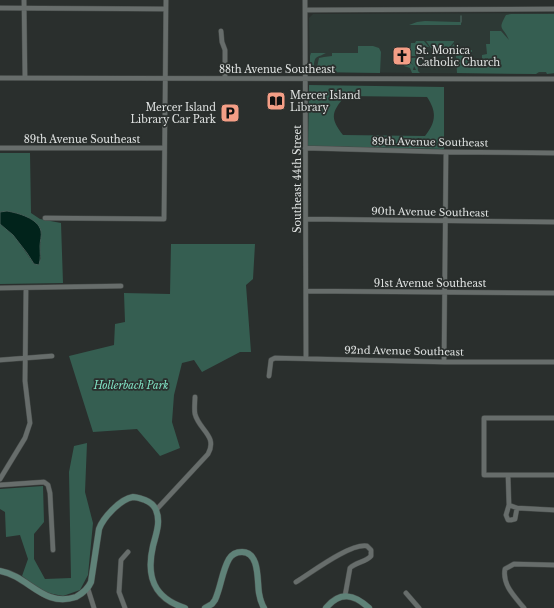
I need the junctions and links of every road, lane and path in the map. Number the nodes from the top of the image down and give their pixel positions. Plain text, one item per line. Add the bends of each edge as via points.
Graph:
1 (24, 0) edge
2 (166, 0) edge
3 (305, 0) edge
4 (0, 8) edge
5 (24, 8) junction
6 (166, 9) junction
7 (554, 9) edge
8 (306, 10) junction
9 (221, 31) dead end
10 (0, 78) edge
11 (25, 78) junction
12 (165, 78) junction
13 (225, 78) junction
14 (305, 78) junction
15 (554, 79) edge
16 (0, 148) edge
17 (164, 148) junction
18 (305, 148) junction
19 (446, 152) junction
20 (554, 153) edge
21 (45, 218) dead end
22 (306, 219) junction
23 (445, 221) junction
24 (554, 222) edge
25 (120, 286) dead end
26 (0, 288) edge
27 (26, 288) junction
28 (306, 291) junction
29 (444, 292) junction
30 (554, 293) edge
31 (52, 356) dead end
32 (306, 358) junction
33 (24, 359) junction
34 (0, 360) edge
35 (444, 362) junction
36 (554, 362) edge
37 (268, 376) dead end
38 (195, 397) dead end
39 (554, 418) edge
40 (508, 475) junction
41 (554, 475) edge
42 (0, 479) edge
43 (0, 485) edge
44 (509, 505) junction
45 (517, 508) junction
46 (156, 510) junction
47 (554, 510) edge
48 (52, 550) dead end
49 (128, 552) dead end
50 (554, 565) edge
51 (0, 571) edge
52 (296, 582) dead end
53 (88, 589) junction
54 (406, 594) dead end
55 (346, 596) junction
56 (94, 608) edge
57 (125, 608) edge
58 (185, 608) edge
59 (205, 608) edge
60 (264, 608) edge
61 (326, 608) edge
62 (368, 608) edge
63 (419, 608) edge
64 (524, 608) edge

1 - 5 street
2 - 6 street
3 - 8 street, Southeast 44th Street
4 - 5 street
5 - 6 street
5 - 11 street
6 - 12 street
7 - 8 street
8 - 14 street, Southeast 44th Street
9 - 13 street via 225,50
10 - 11 street, 88th Avenue Southeast
11 - 12 street, 88th Avenue Southeast
12 - 13 street, 88th Avenue Southeast
12 - 17 street
13 - 14 street, 88th Avenue Southeast
14 - 15 street, 88th Avenue Southeast
14 - 18 street, Southeast 44th Street
16 - 17 street, 89th Avenue Southeast
17 - 21 street via 164,219
18 - 19 street, 89th Avenue Southeast
18 - 22 street, Southeast 44th Street
19 - 20 street, 89th Avenue Southeast
19 - 23 street
22 - 23 street, 90th Avenue Southeast
22 - 28 street, Southeast 44th Street
23 - 24 street, 90th Avenue Southeast
23 - 29 street
25 - 27 street
26 - 27 street
27 - 33 street
28 - 29 street, 91st Avenue Southeast
28 - 32 street, Southeast 44th Street
29 - 30 street, 91st Avenue Southeast
29 - 35 street
31 - 33 street
32 - 35 street, 92nd Avenue Southeast
32 - 37 street, 92nd Avenue Southeast via 275,358 271,360
33 - 34 street
33 - 42 street via 28,430
35 - 36 street, 92nd Avenue Southeast
38 - 46 street via 195,414 210,438 211,449
39 - 40 street via 484,418 484,475
40 - 41 street
40 - 44 street
43 - 48 street via 44,482 48,485
44 - 45 street
44 - 45 street via 506,515 508,520 515,519
45 - 47 street
46 - 53 street via 147,500 133,497 120,503 104,519 98,529
46 - 58 street via 158,528 150,561 153,583 169,602
49 - 57 street via 121,560 119,592
50 - 64 street via 514,564 505,569 506,584
51 - 53 street via 18,578 51,600 65,601
52 - 55 street via 342,553 355,547 367,546 371,550 371,556 350,568
53 - 56 street
54 - 63 street
55 - 61 street via 335,599
55 - 62 street via 359,600
59 - 60 street via 215,600 228,560 241,552 249,554 256,563 259,594

